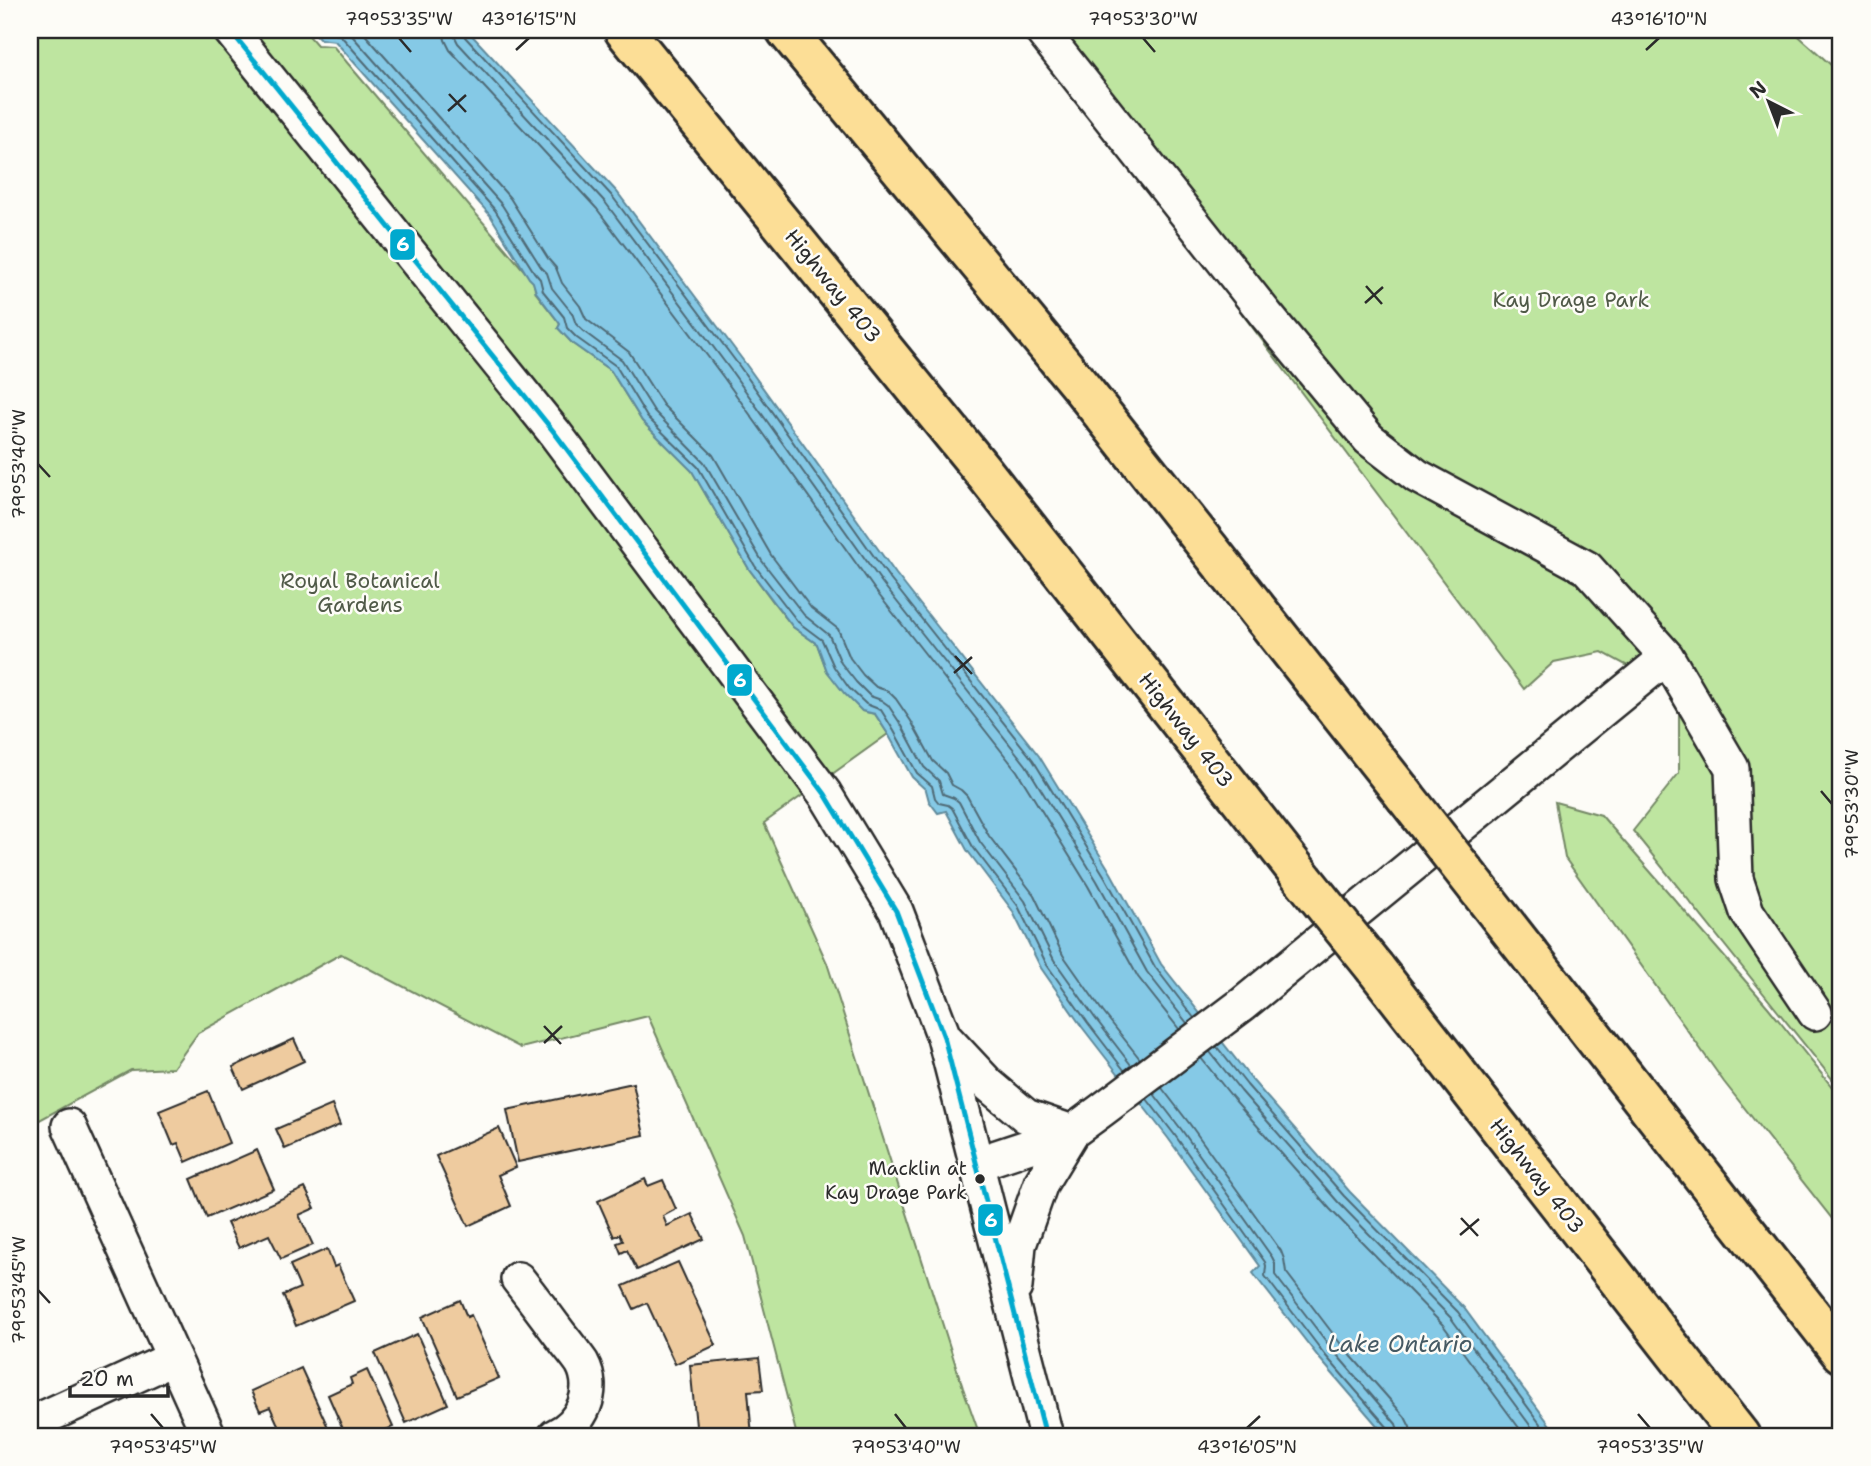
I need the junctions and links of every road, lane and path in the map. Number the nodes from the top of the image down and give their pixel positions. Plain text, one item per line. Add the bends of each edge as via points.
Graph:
1 (230, 30) edge
2 (624, 30) edge
3 (786, 30) edge
4 (1041, 30) edge
5 (1667, 657) junction
6 (1815, 1013) dead end
7 (944, 1037) junction
8 (69, 1126) dead end
9 (1072, 1132) junction
10 (976, 1164) junction
11 (518, 1279) dead end
12 (1013, 1307) junction
13 (1841, 1353) edge
14 (174, 1358) junction
15 (30, 1424) edge
16 (209, 1436) edge
17 (555, 1436) edge
18 (1046, 1436) edge
19 (1741, 1436) edge

1 - 7 street via 554,432 825,794 896,911
2 - 19 highway, Highway 403, bridge via 982,470
3 - 13 highway, bridge via 1081,387
4 - 5 street via 1368,439 1417,476 1587,568
5 - 6 street via 1732,768 1736,879 1747,912
5 - 9 street via 1242,1004
7 - 9 street via 989,1086 1026,1116
7 - 10 street
8 - 14 street
9 - 10 street
9 - 12 street via 1041,1183 1019,1245
10 - 12 street
11 - 17 street via 582,1364 588,1382 580,1417
12 - 18 street
14 - 15 street
14 - 16 street

